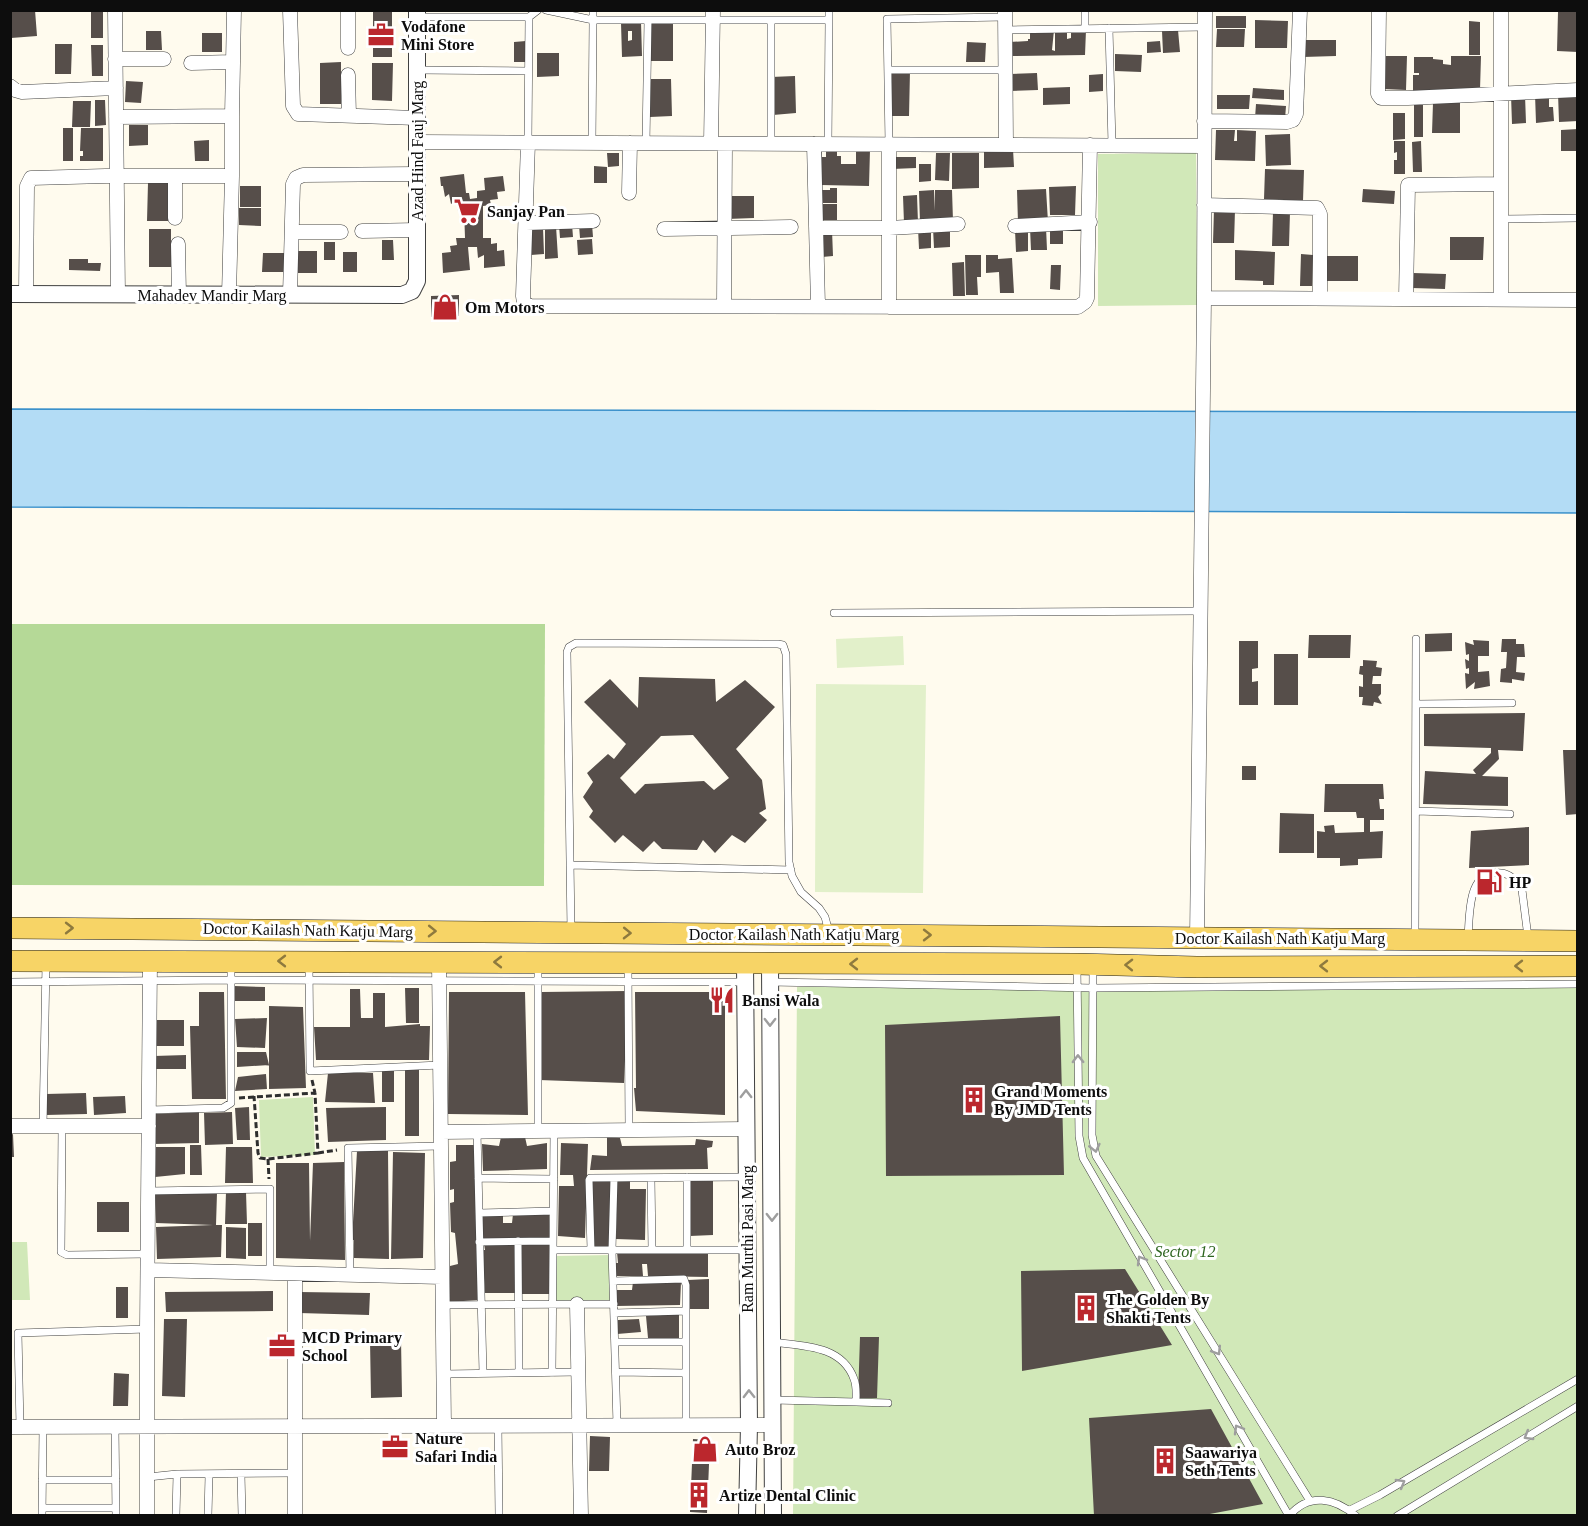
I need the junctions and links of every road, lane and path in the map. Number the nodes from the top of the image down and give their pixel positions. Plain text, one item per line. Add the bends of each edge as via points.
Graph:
1 (115, 10) edge
2 (234, 10) edge
3 (290, 10) edge
4 (348, 10) edge
5 (538, 10) edge
6 (546, 10) edge
7 (593, 10) edge
8 (829, 10) edge
9 (1085, 10) edge
10 (1205, 10) edge
11 (1300, 10) edge
12 (1379, 10) edge
13 (1501, 10) edge
14 (417, 14) edge
15 (713, 15) edge
16 (887, 15) edge
17 (529, 17) junction
18 (1005, 19) edge
19 (593, 20) junction
20 (648, 20) junction
21 (771, 20) junction
22 (829, 20) junction
23 (1205, 27) junction
24 (1110, 28) junction
25 (1085, 29) junction
26 (348, 48) dead end
27 (116, 59) junction
28 (164, 59) dead end
29 (233, 62) junction
30 (191, 63) dead end
31 (417, 70) junction
32 (888, 70) junction
33 (1006, 70) junction
34 (528, 71) junction
35 (348, 75) dead end
36 (10, 86) edge
37 (116, 88) junction
38 (1578, 90) edge
39 (1501, 93) junction
40 (232, 116) junction
41 (349, 116) junction
42 (116, 117) junction
43 (417, 118) junction
44 (1204, 121) junction
45 (417, 142) junction
46 (528, 142) junction
47 (592, 143) junction
48 (630, 143) junction
49 (646, 143) junction
50 (718, 143) junction
51 (771, 144) junction
52 (821, 144) junction
53 (889, 144) junction
54 (1006, 145) junction
55 (1090, 146) junction
56 (1112, 146) junction
57 (1204, 146) junction
58 (417, 174) junction
59 (117, 176) junction
60 (176, 176) junction
61 (232, 176) junction
62 (1501, 184) junction
63 (629, 193) dead end
64 (1204, 206) junction
65 (175, 218) dead end
66 (1578, 218) edge
67 (1501, 219) junction
68 (593, 221) dead end
69 (1090, 222) junction
70 (526, 223) junction
71 (958, 224) dead end
72 (1014, 226) dead end
73 (790, 227) dead end
74 (724, 228) junction
75 (816, 228) junction
76 (889, 228) junction
77 (664, 229) dead end
78 (417, 230) junction
79 (362, 231) dead end
80 (292, 232) junction
81 (341, 232) dead end
82 (178, 244) dead end
83 (412, 291) joint
84 (18, 294) edge
85 (118, 295) junction
86 (179, 295) junction
87 (229, 295) junction
88 (290, 295) junction
89 (1204, 298) junction
90 (1320, 299) junction
91 (1406, 299) junction
92 (1501, 299) junction
93 (1578, 300) edge
94 (724, 306) junction
95 (818, 306) junction
96 (889, 306) junction
97 (1200, 610) junction
98 (834, 614) dead end
99 (1416, 639) dead end
100 (1512, 703) dead end
101 (1416, 704) junction
102 (1416, 811) junction
103 (1510, 814) dead end
104 (570, 865) junction
105 (791, 870) junction
106 (10, 928) edge
107 (366, 931) junction
108 (571, 933) junction
109 (829, 935) junction
110 (1018, 936) junction
111 (1197, 939) junction
112 (1415, 939) junction
113 (1467, 939) junction
114 (1529, 940) junction
115 (1578, 941) edge
116 (10, 961) edge
117 (46, 961) junction
118 (366, 962) junction
119 (1085, 964) junction
120 (1018, 965) junction
121 (1578, 966) edge
122 (150, 971) junction
123 (231, 971) junction
124 (309, 971) junction
125 (538, 971) junction
126 (439, 972) junction
127 (628, 972) junction
128 (745, 973) junction
129 (770, 973) junction
130 (10, 982) edge
131 (46, 982) junction
132 (1578, 984) edge
133 (1077, 988) junction
134 (1093, 988) junction
135 (440, 1065) junction
136 (149, 1110) junction
137 (10, 1126) edge
138 (43, 1126) junction
139 (62, 1126) junction
140 (149, 1126) junction
141 (629, 1130) junction
142 (747, 1130) junction
143 (538, 1131) junction
144 (554, 1131) junction
145 (477, 1132) junction
146 (441, 1139) junction
147 (348, 1148) junction
148 (318, 1153) junction
149 (268, 1159) junction
150 (747, 1177) junction
151 (478, 1178) junction
152 (614, 1178) junction
153 (651, 1178) junction
154 (687, 1178) junction
155 (554, 1179) junction
156 (270, 1190) junction
157 (149, 1191) junction
158 (553, 1211) junction
159 (479, 1213) junction
160 (519, 1241) junction
161 (553, 1241) junction
162 (479, 1242) junction
163 (553, 1250) junction
164 (591, 1250) junction
165 (612, 1250) junction
166 (652, 1250) junction
167 (687, 1250) junction
168 (747, 1250) junction
169 (149, 1254) junction
170 (148, 1270) junction
171 (270, 1273) junction
172 (295, 1274) junction
173 (350, 1275) junction
174 (442, 1277) junction
175 (613, 1281) junction
176 (577, 1304) junction
177 (614, 1304) junction
178 (443, 1305) junction
179 (481, 1305) junction
180 (519, 1305) junction
181 (553, 1305) junction
182 (686, 1311) junction
183 (614, 1313) junction
184 (147, 1329) junction
185 (615, 1342) junction
186 (686, 1342) junction
187 (772, 1342) junction
188 (578, 1372) junction
189 (616, 1372) junction
190 (483, 1373) junction
191 (519, 1373) junction
192 (552, 1373) junction
193 (686, 1373) junction
194 (444, 1374) junction
195 (1578, 1379) edge
196 (773, 1400) junction
197 (856, 1402) junction
198 (888, 1403) dead end
199 (1578, 1406) edge
200 (617, 1425) junction
201 (686, 1425) junction
202 (749, 1425) junction
203 (773, 1425) junction
204 (294, 1426) junction
205 (444, 1426) junction
206 (498, 1426) junction
207 (579, 1426) junction
208 (15, 1427) edge
209 (43, 1427) junction
210 (115, 1427) junction
211 (148, 1427) junction
212 (294, 1473) junction
213 (177, 1474) junction
214 (241, 1474) junction
215 (209, 1475) junction
216 (148, 1477) junction
217 (42, 1480) junction
218 (116, 1480) junction
219 (1310, 1502) junction
220 (42, 1512) edge
221 (116, 1512) edge
222 (1353, 1513) edge
223 (147, 1515) edge
224 (177, 1515) edge
225 (208, 1515) edge
226 (242, 1515) edge
227 (295, 1515) edge
228 (499, 1515) edge
229 (581, 1515) edge
230 (747, 1515) edge
231 (773, 1515) edge
232 (1289, 1515) edge
233 (1397, 1515) edge

1 - 27 street
2 - 29 street
3 - 41 street via 294,110 301,115
4 - 26 street
5 - 17 lane
6 - 19 lane
7 - 19 lane
8 - 22 lane
9 - 25 lane
10 - 23 street
11 - 44 street via 1293,120
12 - 39 street via 1381,98
13 - 39 street
14 - 17 lane
14 - 31 street, Azad Hind Fauj Marg
15 - 20 lane
15 - 21 lane
15 - 50 street
16 - 18 lane
16 - 32 lane
17 - 34 lane
18 - 25 lane
18 - 33 street
19 - 20 lane
19 - 47 lane
20 - 49 lane
21 - 22 lane
21 - 51 lane
22 - 52 lane
23 - 24 lane
23 - 44 street
24 - 25 lane
24 - 56 lane
27 - 28 street
27 - 37 street
29 - 30 street
29 - 40 street
31 - 34 lane
31 - 43 street, Azad Hind Fauj Marg
32 - 33 lane
32 - 53 lane
33 - 54 street
34 - 46 lane
35 - 41 street
36 - 37 street via 22,92
37 - 42 street
38 - 39 street
39 - 62 street
40 - 42 street
40 - 61 street
41 - 43 street
42 - 59 street
43 - 45 street, Azad Hind Fauj Marg
44 - 57 street
45 - 46 street
45 - 58 street, Azad Hind Fauj Marg
46 - 47 street
46 - 70 street
47 - 48 street
48 - 49 street
48 - 63 street
49 - 50 street
50 - 51 street
50 - 74 street
51 - 52 street
52 - 53 street
52 - 75 street
53 - 54 street
53 - 76 street
54 - 55 street
55 - 56 street
55 - 69 street
56 - 57 street
57 - 64 street
58 - 78 street, Azad Hind Fauj Marg
58 - 80 street via 299,176 293,184
59 - 60 street
59 - 84 street via 36,177 29,181
59 - 85 street
60 - 61 street
60 - 65 street
61 - 87 street
62 - 67 street
62 - 91 street via 1408,185
64 - 89 street
64 - 90 street via 1317,208
66 - 67 lane
67 - 92 street
68 - 70 street
69 - 72 street
69 - 96 street via 1086,298 1078,307
70 - 94 street via 523,296 524,303 530,306
71 - 76 street
73 - 74 street
74 - 77 street
74 - 94 street
75 - 76 street
75 - 95 street
76 - 96 street
78 - 79 street
78 - 83 street, Azad Hind Fauj Marg via 417,282
80 - 81 street
80 - 88 street
82 - 86 street
83 - 88 street, Mahadev Mandir Marg via 402,295
84 - 85 street, Mahadev Mandir Marg
85 - 86 street, Mahadev Mandir Marg
86 - 87 street, Mahadev Mandir Marg
87 - 88 street, Mahadev Mandir Marg
89 - 90 street
89 - 97 street
90 - 91 street
91 - 92 street
92 - 93 street
94 - 95 street
95 - 96 street
97 - 98 lane
97 - 111 street
99 - 101 lane
100 - 101 lane
101 - 102 lane
102 - 103 lane
102 - 112 lane
104 - 105 lane
104 - 105 lane via 569,647 576,643 778,644 786,654
104 - 108 lane
105 - 109 lane via 801,892 825,918
106 -> 107 main road, Doctor Kailash Nath Katju Marg
107 -> 108 main road, Doctor Kailash Nath Katju Marg
107 - 118 main road
108 -> 109 main road, Doctor Kailash Nath Katju Marg
109 -> 110 main road, Doctor Kailash Nath Katju Marg
110 - 111 main road, Doctor Kailash Nath Katju Marg
110 - 120 main road
111 - 112 main road, Doctor Kailash Nath Katju Marg
112 - 113 main road, Doctor Kailash Nath Katju Marg
113 - 114 main road, Doctor Kailash Nath Katju Marg
113 - 114 lane via 1476,884 1485,874 1494,873 1510,875 1522,890
114 - 115 main road, Doctor Kailash Nath Katju Marg
116 - 117 main road, Doctor Kailash Nath Katju Marg
117 - 122 main road, Doctor Kailash Nath Katju Marg
117 - 131 lane
118 - 124 main road, Doctor Kailash Nath Katju Marg
118 - 126 main road, Doctor Kailash Nath Katju Marg
119 - 120 main road, Doctor Kailash Nath Katju Marg
121 -> 119 main road, Doctor Kailash Nath Katju Marg
119 - 133 lane
119 - 134 lane
120 -> 129 main road, Doctor Kailash Nath Katju Marg
122 - 123 main road, Doctor Kailash Nath Katju Marg
122 - 131 lane
122 - 136 street
123 - 124 main road, Doctor Kailash Nath Katju Marg
123 - 136 lane via 231,1103 223,1108
124 - 126 lane
124 - 135 lane via 310,1071
125 - 126 main road, Doctor Kailash Nath Katju Marg
125 - 127 main road, Doctor Kailash Nath Katju Marg
125 - 143 lane
126 - 135 street
127 - 128 main road, Doctor Kailash Nath Katju Marg
127 - 141 lane
128 - 129 main road, Doctor Kailash Nath Katju Marg
142 -> 128 street, Ram Murthi Pasi Marg
129 - 133 lane
129 -> 187 street, Ram Murthi Pasi Marg
130 - 131 lane
131 - 138 lane
132 - 134 lane
133 - 134 lane
232 -> 133 lane via 1083,1158 1079,1136
134 -> 219 lane via 1092,1136 1096,1156
135 - 146 street
136 - 140 street
137 - 138 street
138 - 139 street
139 - 140 street
139 - 169 lane via 61,1252
140 - 157 street
141 - 142 street
141 - 144 street
142 - 150 street, Ram Murthi Pasi Marg
143 - 144 street
143 - 145 street
144 - 155 lane
145 - 146 street
145 - 151 lane
146 - 147 lane
146 - 174 street
147 - 148 path
147 - 173 lane
148 - 149 path
148 - 149 path via 315,1093 254,1096 258,1153 262,1159
149 - 156 path
150 - 154 lane
150 - 168 street, Ram Murthi Pasi Marg
151 - 155 lane
151 - 159 lane
152 - 153 lane
152 - 164 lane via 589,1180
152 - 165 lane
153 - 154 lane
153 - 166 lane
154 - 167 lane
155 - 158 lane
156 - 157 lane
156 - 171 lane
157 - 169 street
158 - 159 lane
158 - 161 lane
159 - 162 lane
160 - 161 lane
160 - 162 lane
160 - 180 lane
161 - 163 lane
162 - 179 lane
163 - 164 lane
163 - 181 lane
164 - 165 lane
165 - 166 lane
165 - 175 lane
166 - 167 lane
167 - 168 lane
202 -> 168 street, Ram Murthi Pasi Marg
169 - 170 street
170 - 171 street
170 - 184 street
171 - 172 street
172 - 173 street
172 - 204 street
173 - 174 street
174 - 178 street
175 - 177 lane
175 - 182 lane via 684,1279
176 - 177 lane
176 - 181 lane
176 - 188 street
177 - 183 lane
178 - 179 lane
178 - 194 street
179 - 180 lane
179 - 190 lane
180 - 181 lane
180 - 191 lane
181 - 192 lane
182 - 183 lane
182 - 186 lane
183 - 185 lane
184 - 208 lane via 18,1333
184 - 211 street
185 - 186 lane
185 - 189 lane
186 - 193 lane
187 - 196 street, Ram Murthi Pasi Marg
187 - 197 lane via 826,1350 843,1360 855,1381
188 - 192 lane
188 - 207 street
189 - 193 lane
189 - 200 lane
190 - 191 lane
190 - 194 lane
191 - 192 lane
193 - 201 lane
194 - 205 street
222 -> 195 lane
196 - 197 lane
196 - 203 street, Ram Murthi Pasi Marg
197 - 198 lane
199 -> 233 lane
200 - 201 street
200 - 207 street
201 - 202 street
202 - 203 street
202 - 230 street, Ram Murthi Pasi Marg
203 - 231 street, Ram Murthi Pasi Marg
204 - 205 street
204 - 211 street
204 - 212 street
205 - 206 street
206 - 207 street
206 - 228 lane
207 - 229 street
208 - 209 street
209 - 210 street
209 - 217 lane
210 - 211 street
210 - 218 lane
211 - 216 street
212 - 214 lane
212 - 227 street
213 - 215 lane
213 - 216 lane
213 - 224 lane
214 - 215 lane
214 - 226 lane
215 - 225 lane
216 - 223 street
217 - 218 lane
217 - 220 lane
218 - 221 lane
219 - 222 lane via 1326,1500 1344,1505
219 - 232 lane
220 - 221 lane

